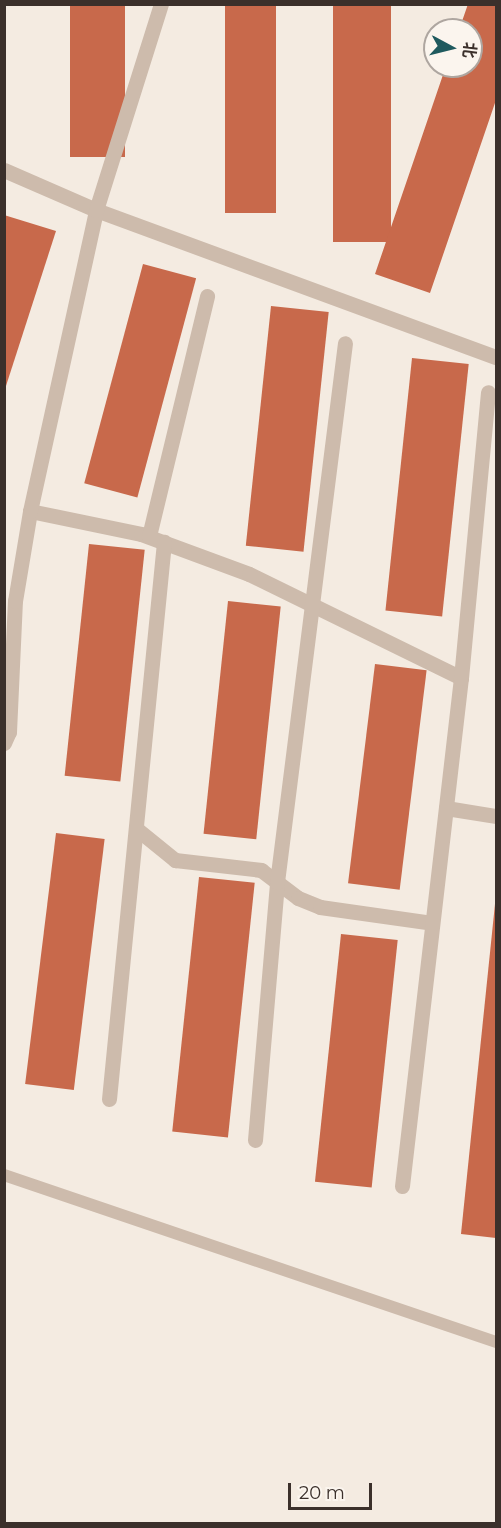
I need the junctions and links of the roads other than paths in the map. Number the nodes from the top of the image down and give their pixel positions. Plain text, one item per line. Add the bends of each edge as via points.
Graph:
1 (161, 4) edge
2 (4, 170) edge
3 (96, 210) junction
4 (207, 296) dead end
5 (345, 344) dead end
6 (496, 357) edge
7 (488, 392) dead end
8 (30, 511) junction
9 (149, 536) junction
10 (164, 542) junction
11 (10, 600) edge
12 (312, 605) junction
13 (461, 678) junction
14 (4, 743) edge
15 (446, 808) junction
16 (496, 816) edge
17 (138, 830) junction
18 (277, 882) junction
19 (432, 923) junction
20 (109, 1099) dead end
21 (255, 1140) dead end
22 (4, 1175) edge
23 (402, 1186) dead end
24 (496, 1342) edge

1 - 3 street
2 - 3 street
3 - 6 street
3 - 8 street
4 - 9 street
5 - 12 street
7 - 13 street
8 - 9 street
8 - 11 street
9 - 10 street
10 - 12 street via 249,574
10 - 17 street
11 - 14 street via 9,732
12 - 13 street
12 - 18 street
13 - 15 street
15 - 16 street
15 - 19 street
17 - 18 street via 175,860 261,870
17 - 20 street
18 - 19 street via 298,898 320,907
18 - 21 street
19 - 23 street
22 - 24 lane

